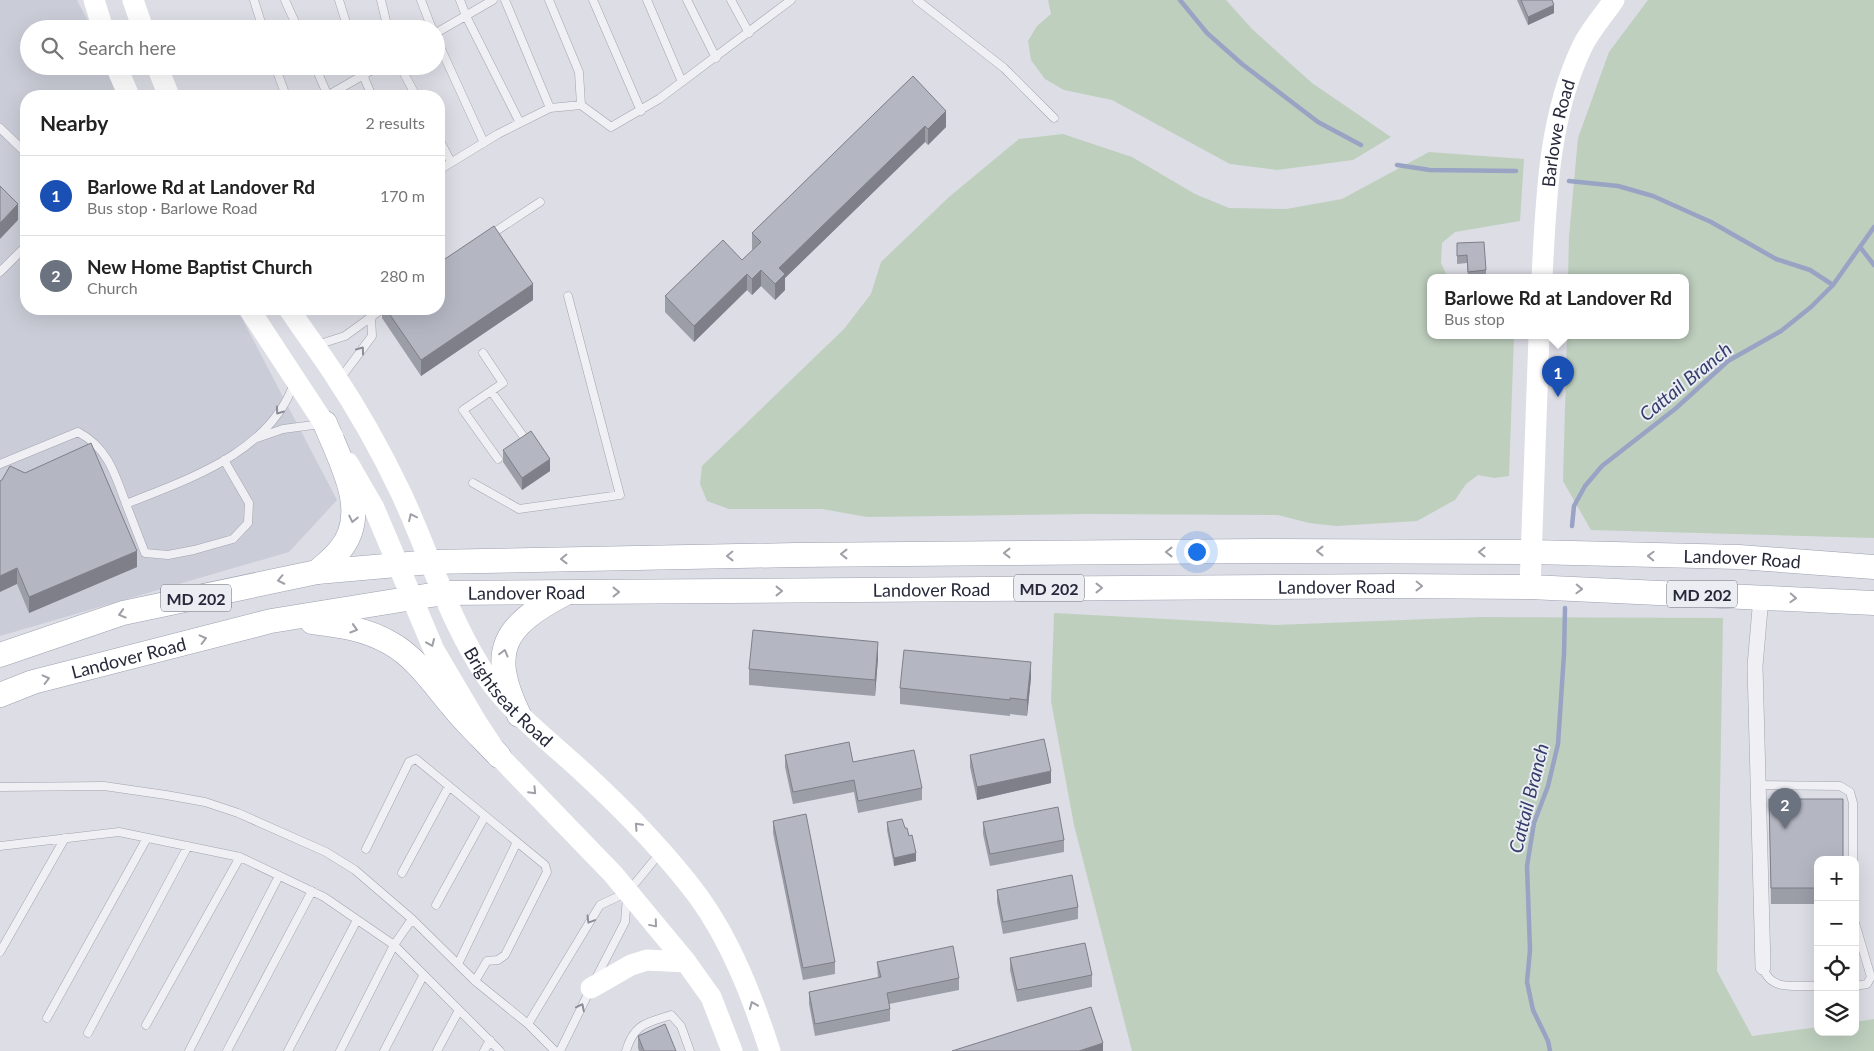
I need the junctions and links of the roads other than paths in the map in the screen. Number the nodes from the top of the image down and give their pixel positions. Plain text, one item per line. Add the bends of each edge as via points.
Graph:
1 (94, 0) edge
2 (133, 0) edge
3 (254, 0) edge
4 (284, 0) edge
5 (339, 0) edge
6 (381, 0) edge
7 (422, 0) edge
8 (460, 0) edge
9 (493, 0) edge
10 (506, 0) edge
11 (549, 0) edge
12 (594, 0) edge
13 (647, 0) edge
14 (687, 0) edge
15 (731, 0) edge
16 (775, 0) edge
17 (791, 0) edge
18 (917, 0) edge
19 (1614, 0) edge
20 (780, 9) junction
21 (466, 16) junction
22 (100, 20) edge
23 (140, 20) edge
24 (260, 20) edge
25 (294, 20) edge
26 (345, 20) edge
27 (386, 20) edge
28 (429, 20) edge
29 (445, 28) edge
30 (749, 33) junction
31 (445, 58) edge
32 (716, 58) junction
33 (120, 75) edge
34 (161, 75) edge
35 (278, 75) edge
36 (319, 75) edge
37 (405, 75) edge
38 (362, 76) joint
39 (682, 82) junction
40 (126, 90) edge
41 (167, 90) edge
42 (284, 90) edge
43 (325, 90) edge
44 (338, 90) edge
45 (369, 90) edge
46 (413, 90) edge
47 (581, 105) junction
48 (550, 108) junction
49 (641, 111) junction
50 (1054, 118) dead end
51 (520, 123) junction
52 (0, 128) edge
53 (484, 143) junction
54 (20, 147) edge
55 (445, 150) edge
56 (451, 162) junction
57 (445, 166) edge
58 (540, 202) dead end
59 (485, 238) edge
60 (20, 252) edge
61 (0, 272) edge
62 (1542, 274) edge
63 (568, 296) dead end
64 (253, 315) edge
65 (293, 315) edge
66 (371, 316) joint
67 (1539, 339) edge
68 (316, 346) junction
69 (483, 353) dead end
70 (296, 379) junction
71 (338, 380) junction
72 (491, 391) junction
73 (325, 423) junction
74 (255, 438) junction
75 (526, 440) edge
76 (498, 459) dead end
77 (224, 460) junction
78 (0, 464) edge
79 (473, 484) dead end
80 (126, 504) junction
81 (1531, 552) junction
82 (432, 562) junction
83 (398, 564) junction
84 (1874, 567) edge
85 (317, 572) junction
86 (1530, 587) junction
87 (568, 592) junction
88 (444, 593) junction
89 (1761, 597) junction
90 (413, 598) junction
91 (1874, 603) edge
92 (270, 621) junction
93 (0, 655) edge
94 (0, 695) edge
95 (519, 715) junction
96 (499, 756) junction
97 (1758, 785) junction
98 (449, 786) junction
99 (0, 787) edge
100 (485, 816) junction
101 (65, 838) junction
102 (147, 838) junction
103 (517, 842) junction
104 (0, 846) edge
105 (188, 846) junction
106 (366, 849) dead end
107 (662, 852) junction
108 (1853, 856) edge
109 (240, 857) junction
110 (402, 873) dead end
111 (279, 876) junction
112 (312, 891) junction
113 (628, 892) junction
114 (436, 905) dead end
115 (412, 919) junction
116 (357, 920) junction
117 (1859, 936) edge
118 (394, 945) junction
119 (0, 952) edge
120 (686, 962) junction
121 (458, 964) junction
122 (1763, 967) joint
123 (422, 976) junction
124 (474, 981) junction
125 (1859, 985) edge
126 (1814, 986) edge
127 (590, 988) junction
128 (459, 1010) junction
129 (47, 1018) dead end
130 (146, 1024) dead end
131 (528, 1024) junction
132 (88, 1033) dead end
133 (490, 1040) junction
134 (189, 1051) edge
135 (227, 1051) edge
136 (288, 1051) edge
137 (340, 1051) edge
138 (384, 1051) edge
139 (436, 1051) edge
140 (484, 1051) edge
141 (500, 1051) edge
142 (554, 1051) edge
143 (560, 1051) edge
144 (626, 1051) edge
145 (690, 1051) edge
146 (732, 1051) edge
147 (770, 1051) edge

1 - 22 street
2 - 23 street
3 - 24 lane
4 - 25 lane
5 - 26 lane
6 - 27 lane
7 - 28 lane
8 - 21 lane
9 - 21 lane
10 - 48 lane
11 - 47 lane via 579,72
12 - 49 lane
13 - 39 lane
14 - 32 lane
15 - 30 lane
16 - 20 lane
17 - 20 lane
18 - 50 lane via 1004,68
19 - 62 street, Barlowe Road via 1582,46 1563,94 1552,156
20 - 30 lane
21 - 29 lane
21 - 51 lane
30 - 32 lane
31 - 53 lane
32 - 39 lane
33 - 40 street
34 - 41 street
35 - 42 lane
36 - 43 lane
37 - 46 lane
38 - 44 lane
38 - 45 lane
39 - 49 lane
47 - 48 lane
47 - 49 lane via 611,127
48 - 51 lane
51 - 53 lane
52 - 54 lane
53 - 56 lane
55 - 56 lane
56 - 57 lane
58 - 59 lane
60 - 61 lane
63 - 79 lane via 620,495 519,509
64 - 70 street, Brightseat Road
65 - 68 street, Brightseat Road
66 - 68 lane via 344,336
71 -> 66 lane via 372,336
67 - 81 street
68 - 71 street, Brightseat Road
69 - 72 lane via 503,383
70 - 73 street, Brightseat Road
70 -> 74 lane via 280,411
82 -> 71 street, Brightseat Road via 385,461
72 - 75 lane
72 - 76 lane via 463,410
73 - 74 lane via 283,429
73 - 83 street, Brightseat Road via 374,508
73 -> 85 main road via 352,491 354,512 347,540
74 - 77 lane
77 - 80 lane via 189,479
77 - 80 lane via 249,503 248,523 234,539 168,555 145,553
78 - 80 lane via 78,432 92,440 112,466
81 -> 82 main road, Landover Road / MD 202 via 801,555
84 -> 81 main road, Landover Road / MD 202 via 1739,557
81 - 86 street
82 - 83 main road, Landover Road / MD 202
82 - 88 street, Brightseat Road
83 - 85 main road, Landover Road / MD 202
83 - 90 street, Brightseat Road
85 -> 93 main road, Landover Road / MD 202 via 123,614
87 -> 86 main road, Landover Road / MD 202
86 -> 89 main road, Landover Road / MD 202
87 - 88 main road, Landover Road / MD 202
95 -> 87 main road via 506,689 502,671 504,650 514,629 529,614
88 - 90 main road, Landover Road / MD 202
88 - 95 street, Brightseat Road via 475,657
89 -> 91 main road, Landover Road / MD 202
89 - 97 street via 1755,666
90 - 92 main road, Landover Road / MD 202
90 -> 96 street, Brightseat Road via 451,682
94 -> 92 main road, Landover Road / MD 202 via 33,682
92 -> 96 main road via 346,626 392,644 425,674
107 -> 95 street, Brightseat Road via 584,773
96 -> 113 street, Brightseat Road
97 - 108 lane via 1840,786 1850,792
97 - 122 street
98 - 100 lane
98 - 106 lane via 416,759 409,762
98 - 110 lane
99 - 115 lane via 104,786 206,802 326,852 355,870
100 - 103 lane
100 - 114 lane
101 - 102 lane via 119,832
101 - 104 lane
101 - 119 lane
102 - 105 lane
102 - 129 lane
103 - 121 lane
103 - 124 lane via 545,865 547,872 505,955 498,960 487,961
105 - 109 lane
105 - 132 lane
107 - 113 lane
147 -> 107 street, Brightseat Road via 718,928
109 - 111 lane
109 - 130 lane
111 - 112 lane
111 - 134 lane
112 - 116 lane
112 - 135 lane
113 -> 120 street, Brightseat Road
113 - 127 lane via 625,922
113 -> 131 lane via 600,905
115 - 118 lane
115 - 121 lane
116 - 118 lane
116 - 136 lane
117 - 125 lane via 1871,977 1867,984
118 - 123 lane
118 - 137 lane
120 - 127 street via 647,960 630,965
120 - 146 street, Brightseat Road via 712,998
121 - 124 lane
122 - 126 lane via 1766,977 1776,985
123 - 128 lane
123 - 138 lane
124 - 131 lane
143 -> 127 lane
128 - 133 lane
128 - 139 lane
131 - 142 lane
133 - 140 lane
133 - 141 lane
144 - 145 lane via 630,1038 642,1024 671,1015 681,1026

